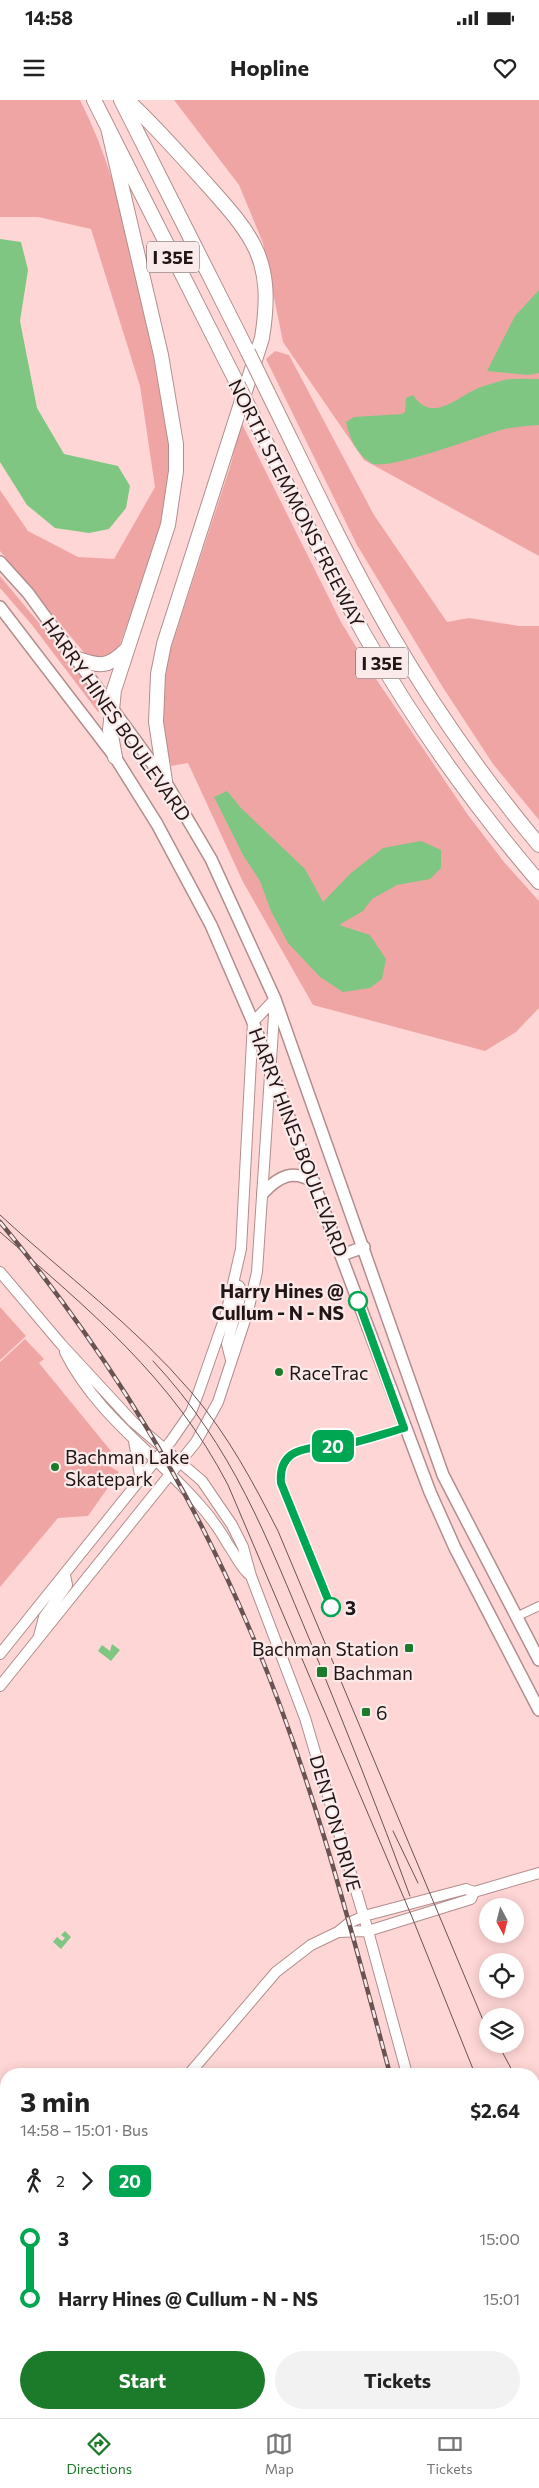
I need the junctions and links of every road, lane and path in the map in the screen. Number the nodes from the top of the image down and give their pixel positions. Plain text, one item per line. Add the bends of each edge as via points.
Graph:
1 (94, 100) edge
2 (121, 100) edge
3 (127, 100) edge
4 (108, 128) junction
5 (0, 562) edge
6 (0, 607) edge
7 (126, 649) junction
8 (75, 658) junction
9 (111, 706) junction
10 (115, 757) junction
11 (165, 782) junction
12 (539, 845) edge
13 (539, 882) edge
14 (275, 1000) junction
15 (253, 1022) junction
16 (270, 1067) junction
17 (314, 1182) junction
18 (263, 1193) junction
19 (364, 1247) junction
20 (342, 1255) junction
21 (0, 1272) edge
22 (233, 1284) junction
23 (61, 1344) junction
24 (231, 1361) junction
25 (424, 1421) junction
26 (404, 1428) junction
27 (133, 1440) junction
28 (166, 1448) junction
29 (156, 1461) junction
30 (181, 1461) junction
31 (170, 1474) junction
32 (141, 1481) junction
33 (65, 1575) junction
34 (251, 1576) junction
35 (539, 1606) edge
36 (516, 1617) junction
37 (494, 1624) junction
38 (38, 1639) junction
39 (0, 1654) edge
40 (539, 1660) edge
41 (4, 1674) edge
42 (0, 1686) edge
43 (539, 1710) edge
44 (539, 1873) edge
45 (474, 1892) junction
46 (364, 1916) junction
47 (368, 1931) junction
48 (338, 1932) junction
49 (194, 2068) edge
50 (405, 2068) edge

1 - 4 highway, NORTH STEMMONS FREEWAY / I 35E
2 - 12 highway, NORTH STEMMONS FREEWAY / I 35E, bridge via 366,589 415,674 470,756
3 - 11 highway via 163,134 246,229 259,256 267,306 262,338 164,644 158,674 156,722
4 - 7 highway via 161,355 176,444 176,471 168,525
4 - 13 highway, NORTH STEMMONS FREEWAY / I 35E, bridge via 323,557 390,678 444,760
5 - 8 main road, HARRY HINES BOULEVARD via 28,593
6 - 10 main road, HARRY HINES BOULEVARD
7 - 8 highway via 114,661 104,665
7 - 9 highway
8 - 9 main road, HARRY HINES BOULEVARD
9 - 10 highway via 110,730
9 - 11 main road, HARRY HINES BOULEVARD
10 - 15 main road, HARRY HINES BOULEVARD via 189,882
11 - 14 main road, HARRY HINES BOULEVARD via 212,859
14 - 15 main road
14 - 16 main road
14 - 19 main road, HARRY HINES BOULEVARD
15 - 16 main road, HARRY HINES BOULEVARD
15 - 22 main road via 241,1249
16 - 17 main road, HARRY HINES BOULEVARD
16 - 18 main road
17 - 18 main road via 297,1174 284,1176
17 - 20 main road, HARRY HINES BOULEVARD
18 - 24 main road via 257,1272
19 - 20 main road
19 - 25 main road, HARRY HINES BOULEVARD
20 - 26 main road, HARRY HINES BOULEVARD
21 - 23 main road, DENTON DRIVE
22 - 24 main road via 242,1291 227,1344
22 - 28 main road via 198,1394 182,1427
23 - 27 main road, DENTON DRIVE via 75,1371 109,1416
23 - 28 main road, DENTON DRIVE via 133,1422
24 - 30 main road via 218,1402 196,1442
25 - 26 main road
25 - 36 main road, HARRY HINES BOULEVARD via 448,1487
26 - 37 main road, HARRY HINES BOULEVARD via 451,1540
27 - 29 main road, DENTON DRIVE
27 - 32 main road
28 - 29 main road
28 - 30 main road, DENTON DRIVE
29 - 31 main road, DENTON DRIVE
29 - 32 main road
30 - 31 main road
30 - 34 main road, DENTON DRIVE via 202,1481 232,1525 243,1547
31 - 34 main road, DENTON DRIVE via 210,1517 242,1569
31 - 38 main road
32 - 33 main road
33 - 38 main road via 67,1585 44,1617
33 - 39 main road
34 - 46 main road, DENTON DRIVE via 305,1718
35 - 36 street
36 - 37 main road
36 - 40 main road, HARRY HINES BOULEVARD
37 - 43 main road, HARRY HINES BOULEVARD
38 - 41 main road
41 - 42 main road
44 - 45 main road
45 - 46 main road via 466,1889
45 - 47 main road via 470,1900
46 - 47 main road, DENTON DRIVE
46 - 48 main road
47 - 48 main road
47 - 50 main road, DENTON DRIVE
48 - 49 main road via 311,1945 276,1972

